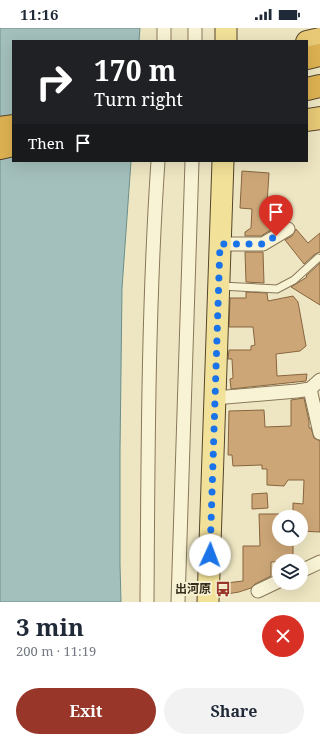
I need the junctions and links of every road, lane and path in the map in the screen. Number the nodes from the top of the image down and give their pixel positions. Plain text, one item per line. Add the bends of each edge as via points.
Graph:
1 (164, 28) edge
2 (195, 28) edge
3 (226, 28) edge
4 (320, 39) edge
5 (164, 40) edge
6 (195, 40) edge
7 (226, 40) edge
8 (308, 42) edge
9 (320, 55) edge
10 (308, 58) edge
11 (320, 68) edge
12 (308, 70) edge
13 (320, 86) edge
14 (308, 89) edge
15 (320, 93) edge
16 (308, 95) edge
17 (320, 118) edge
18 (308, 120) edge
19 (12, 126) edge
20 (0, 128) edge
21 (12, 145) edge
22 (0, 148) edge
23 (158, 162) edge
24 (192, 162) edge
25 (222, 162) edge
26 (288, 229) dead end
27 (220, 244) junction
28 (318, 258) dead end
29 (219, 286) junction
30 (315, 384) edge
31 (214, 398) junction
32 (320, 433) edge
33 (320, 562) edge
34 (308, 568) edge
35 (272, 584) edge
36 (258, 591) dead end
37 (147, 602) edge
38 (178, 602) edge
39 (208, 602) edge

1 - 5 street
2 - 6 street
3 - 7 main road
4 - 8 highway
9 - 10 highway
11 - 12 highway
13 - 14 highway
15 - 16 highway
17 - 18 highway
19 - 20 highway
21 - 22 highway
23 - 37 street via 153,233 148,414
24 - 38 street
25 - 27 main road
26 - 27 street via 263,244
27 - 29 main road
28 - 29 lane via 294,280 277,289
29 - 31 main road
30 - 31 street via 297,391
30 - 32 street
31 - 39 main road
33 - 34 street
35 - 36 street

